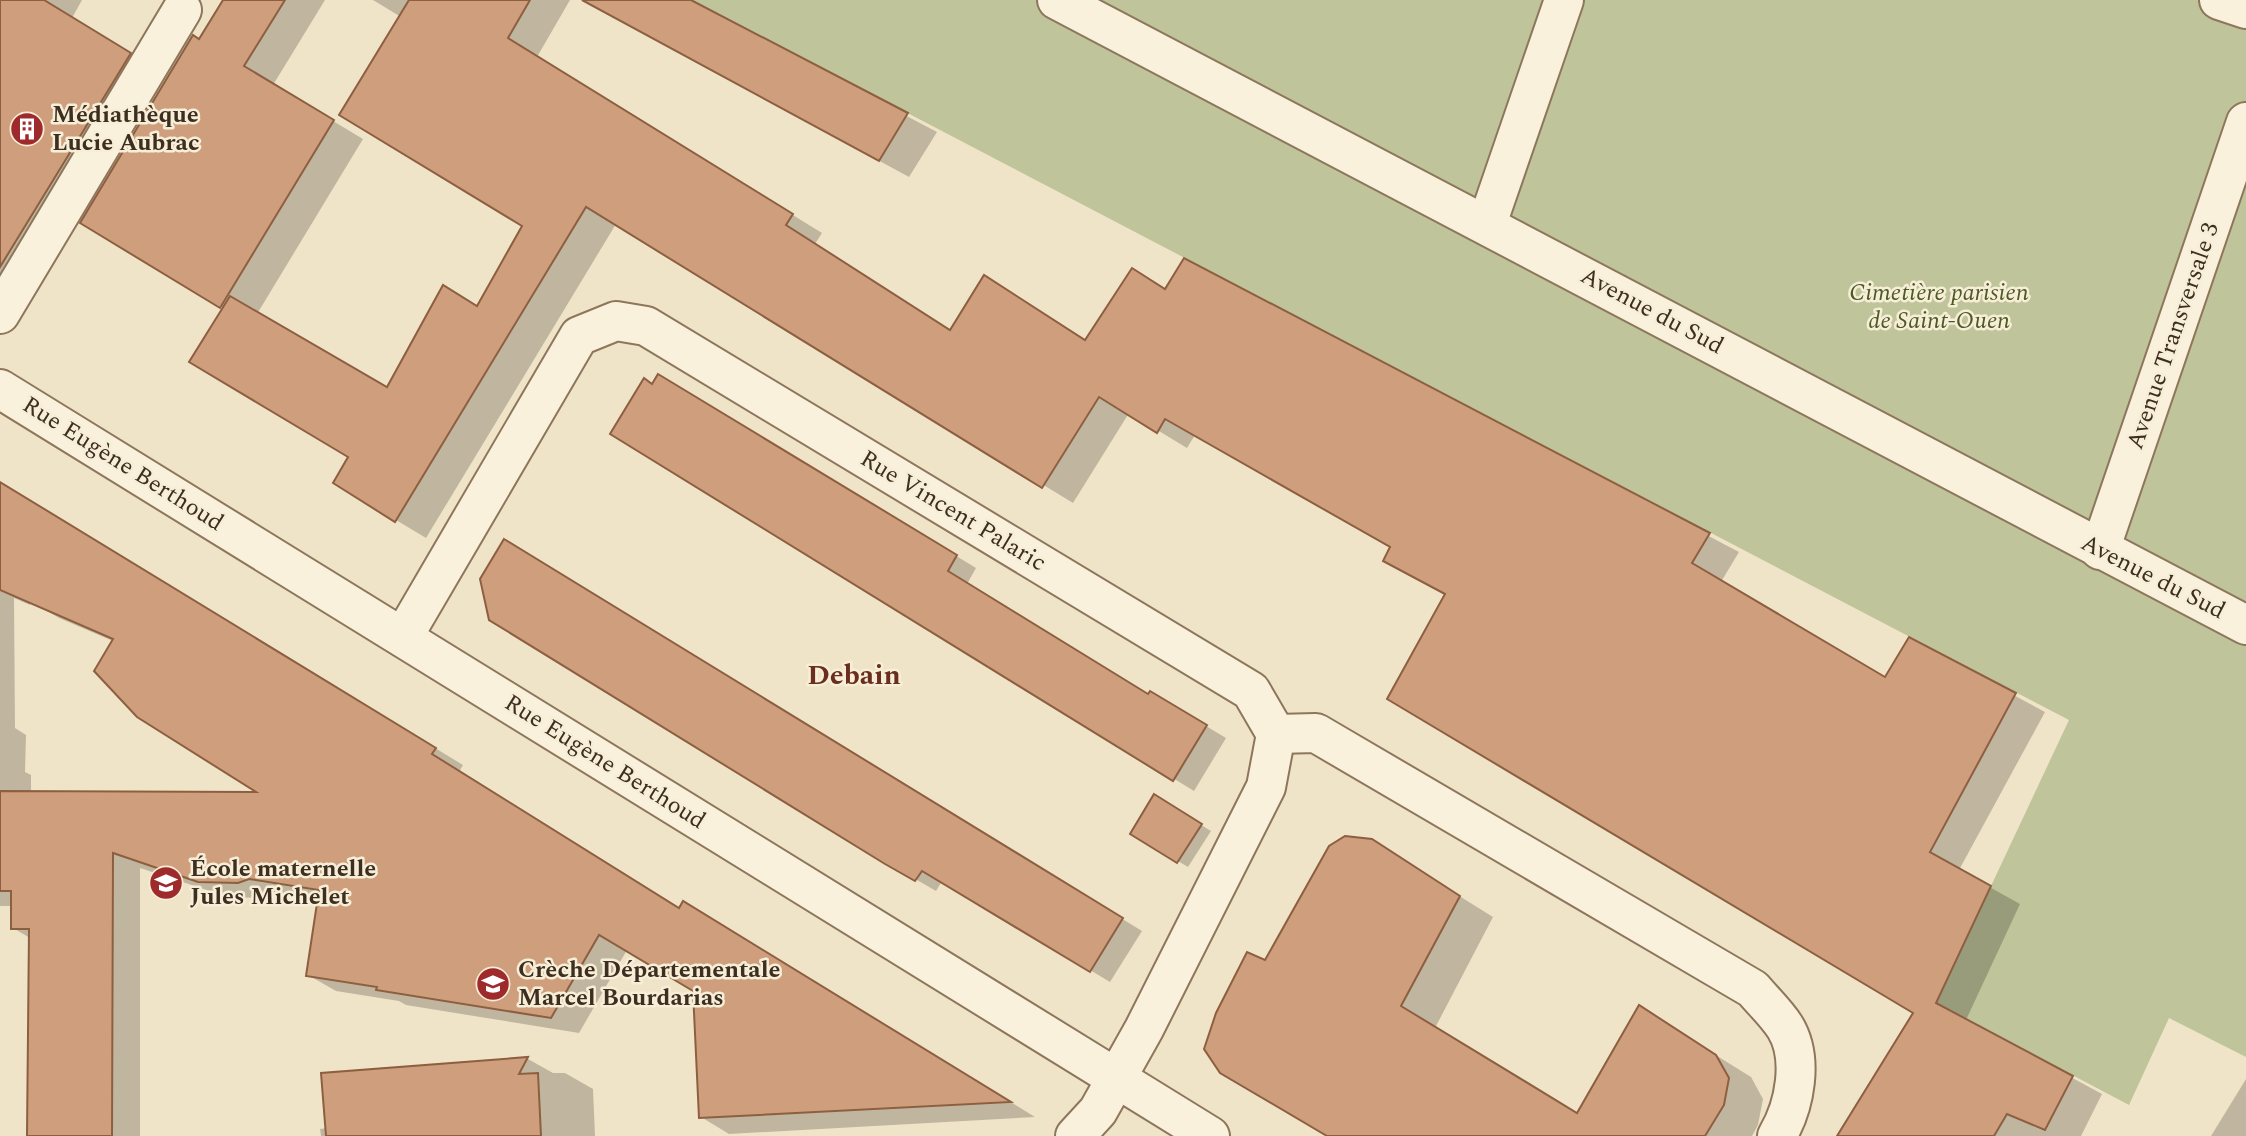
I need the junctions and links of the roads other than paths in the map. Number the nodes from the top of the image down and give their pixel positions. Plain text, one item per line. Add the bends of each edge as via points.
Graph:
1 (1057, 0) edge
2 (1564, 0) edge
3 (2219, 0) edge
4 (2246, 9) edge
5 (182, 10) dead end
6 (2246, 122) edge
7 (1487, 223) junction
8 (0, 314) edge
9 (0, 389) edge
10 (2100, 550) junction
11 (2246, 625) edge
12 (403, 637) junction
13 (1276, 734) junction
14 (1117, 1078) junction
15 (1075, 1136) edge
16 (1210, 1136) edge
17 (1777, 1136) edge

1 - 7 street, Avenue du Sud
2 - 7 street
3 - 4 street
5 - 8 street
6 - 10 street, Avenue Transversale 3
7 - 10 street, Avenue du Sud
9 - 12 street, Rue Eugène Berthoud
10 - 11 street, Avenue du Sud
12 - 13 street, Rue Vincent Palaric via 579,336 615,321 646,326 1251,691
12 - 14 street, Rue Eugène Berthoud
13 - 14 street via 1266,787
13 - 17 street via 1316,733 1753,989 1786,1028 1798,1077
14 - 15 street via 1098,1111
14 - 16 street, Rue Eugène Berthoud

